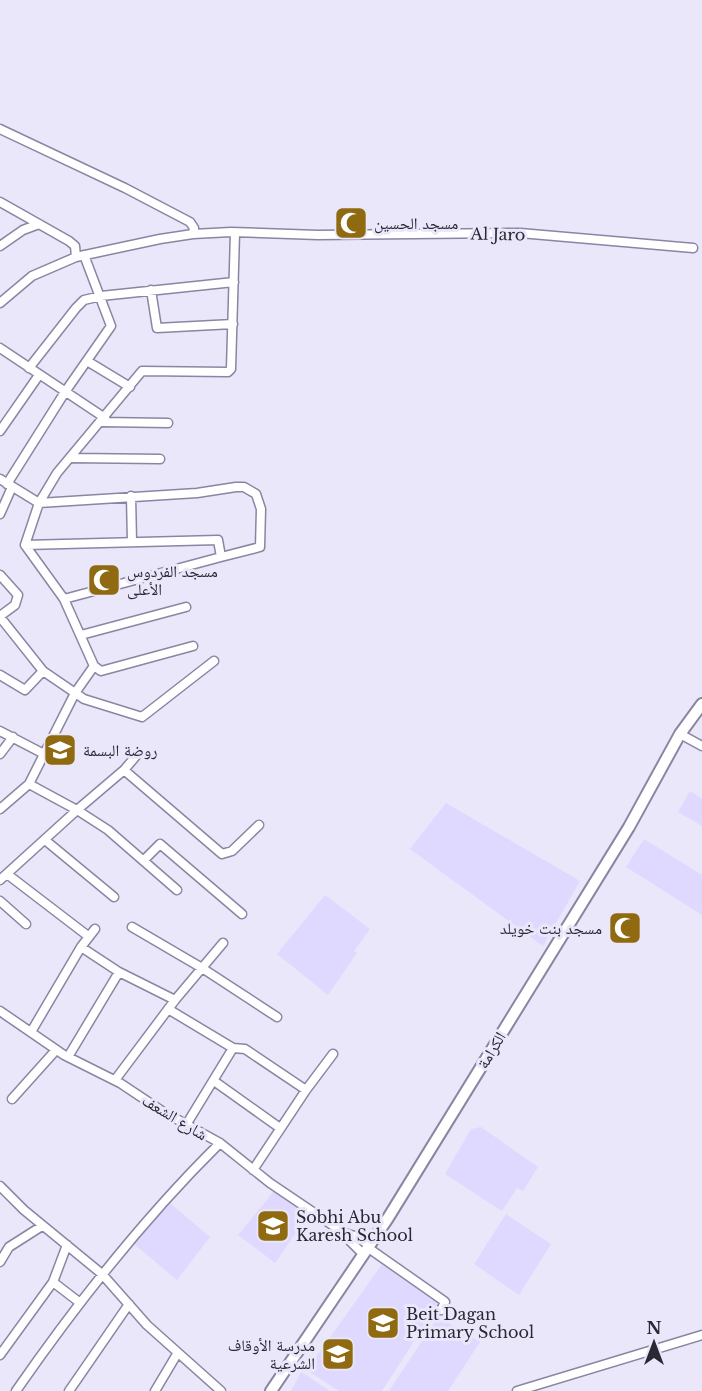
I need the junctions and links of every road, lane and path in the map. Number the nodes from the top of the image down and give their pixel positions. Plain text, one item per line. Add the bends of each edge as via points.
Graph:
1 (0, 129) edge
2 (0, 202) edge
3 (39, 224) junction
4 (235, 232) junction
5 (193, 234) junction
6 (0, 246) edge
7 (693, 248) dead end
8 (80, 256) junction
9 (234, 282) junction
10 (0, 289) edge
11 (151, 290) junction
12 (100, 296) junction
13 (8, 297) junction
14 (0, 303) edge
15 (233, 324) junction
16 (0, 348) edge
17 (87, 361) junction
18 (29, 368) junction
19 (39, 375) junction
20 (130, 387) junction
21 (65, 392) junction
22 (103, 420) junction
23 (168, 423) dead end
24 (0, 431) edge
25 (72, 458) junction
26 (160, 459) dead end
27 (6, 483) edge
28 (131, 496) junction
29 (39, 503) junction
30 (0, 514) edge
31 (132, 542) junction
32 (25, 545) junction
33 (221, 558) junction
34 (0, 575) edge
35 (64, 599) junction
36 (186, 607) dead end
37 (0, 616) edge
38 (81, 635) junction
39 (193, 646) dead end
40 (214, 661) dead end
41 (94, 666) junction
42 (42, 671) junction
43 (0, 675) edge
44 (75, 693) junction
45 (702, 704) edge
46 (0, 731) edge
47 (680, 734) junction
48 (13, 737) junction
49 (702, 746) edge
50 (0, 754) edge
51 (44, 754) junction
52 (136, 756) dead end
53 (124, 770) junction
54 (29, 784) junction
55 (0, 808) edge
56 (77, 810) junction
57 (259, 825) dead end
58 (45, 840) junction
59 (144, 860) junction
60 (4, 877) edge
61 (177, 890) dead end
62 (114, 897) dead end
63 (0, 901) edge
64 (242, 914) dead end
65 (26, 924) dead end
66 (132, 927) dead end
67 (223, 943) dead end
68 (81, 947) junction
69 (202, 968) junction
70 (119, 972) junction
71 (174, 1000) junction
72 (168, 1009) junction
73 (0, 1011) edge
74 (277, 1017) dead end
75 (31, 1032) junction
76 (232, 1048) junction
77 (57, 1050) junction
78 (333, 1054) dead end
79 (68, 1057) junction
80 (115, 1080) junction
81 (214, 1081) junction
82 (306, 1090) junction
83 (12, 1099) dead end
84 (186, 1125) junction
85 (280, 1128) junction
86 (220, 1143) junction
87 (253, 1170) junction
88 (0, 1186) edge
89 (42, 1226) junction
90 (67, 1245) junction
91 (366, 1249) junction
92 (0, 1262) edge
93 (102, 1274) junction
94 (53, 1282) junction
95 (79, 1302) junction
96 (129, 1304) junction
97 (441, 1310) dead end
98 (702, 1335) edge
99 (177, 1354) junction
100 (0, 1355) edge
101 (16, 1391) edge
102 (69, 1391) edge
103 (155, 1391) edge
104 (221, 1391) edge
105 (271, 1391) edge
106 (517, 1391) edge

1 - 5 street via 190,222
2 - 3 street
3 - 6 street
3 - 8 street via 75,246
4 - 5 street, Al Jaro
4 - 7 street, Al Jaro via 520,233
4 - 9 street
5 - 8 street, Al Jaro
8 - 12 street
8 - 13 street, Al Jaro via 32,276
9 - 11 street
9 - 15 street
10 - 13 street
11 - 12 street
11 - 15 street via 157,328
12 - 17 street via 111,326
12 - 18 street via 84,300 76,308
13 - 14 street, Al Jaro
15 - 20 street via 228,372 142,371
16 - 18 street
17 - 20 street
17 - 21 street
18 - 19 street
19 - 21 street
19 - 24 street
20 - 22 street
21 - 22 street
21 - 27 street
22 - 23 street
22 - 25 street
25 - 26 street
25 - 29 street via 57,473
27 - 29 street
27 - 30 street
28 - 29 street
28 - 31 street
28 - 33 street via 244,487 256,494 261,509 260,548
29 - 32 street
31 - 32 street
31 - 33 street via 218,540
32 - 35 street
33 - 35 street
34 - 37 street via 18,595 15,604
35 - 38 street
36 - 38 street
37 - 42 street
38 - 41 street
39 - 41 street via 101,671
40 - 44 street via 142,717
41 - 44 street
42 - 43 street via 25,690
42 - 44 street
44 - 51 street
45 - 47 main road, الكرامة
46 - 48 street
47 - 49 street
47 - 91 main road, الكرامة via 623,836
48 - 50 street
48 - 51 street
51 - 54 street
52 - 53 street
53 - 56 street
53 - 57 street via 222,854 232,851
54 - 55 street
54 - 56 street
56 - 58 street
56 - 59 street
58 - 60 street
58 - 62 street
59 - 61 street
59 - 64 street via 160,844
60 - 68 street via 92,933
63 - 65 street
66 - 69 street
67 - 69 street
68 - 70 street
68 - 75 street
69 - 71 street
69 - 74 street
70 - 71 street
70 - 79 street
71 - 72 street
72 - 76 street
72 - 80 street
73 - 75 street, شارع الشعف
75 - 77 street, شارع الشعف
76 - 81 street
76 - 82 street via 245,1049
77 - 79 street, شارع الشعف
77 - 83 street
78 - 82 street
79 - 80 street, شارع الشعف
80 - 84 street, شارع الشعف
81 - 84 street
81 - 85 street
82 - 85 street
84 - 86 street, شارع الشعف
85 - 87 street
86 - 87 street, شارع الشعف
86 - 93 street via 182,1180
87 - 91 street, شارع الشعف
88 - 89 street
89 - 90 street
89 - 92 street via 9,1247
90 - 93 street
90 - 94 street
91 - 97 street, شارع الشعف via 444,1300
91 - 105 main road, الكرامة
93 - 95 street
93 - 96 street
94 - 95 street
94 - 100 street
95 - 101 street
96 - 99 street
96 - 102 street
98 - 106 street
99 - 103 street
99 - 104 street

